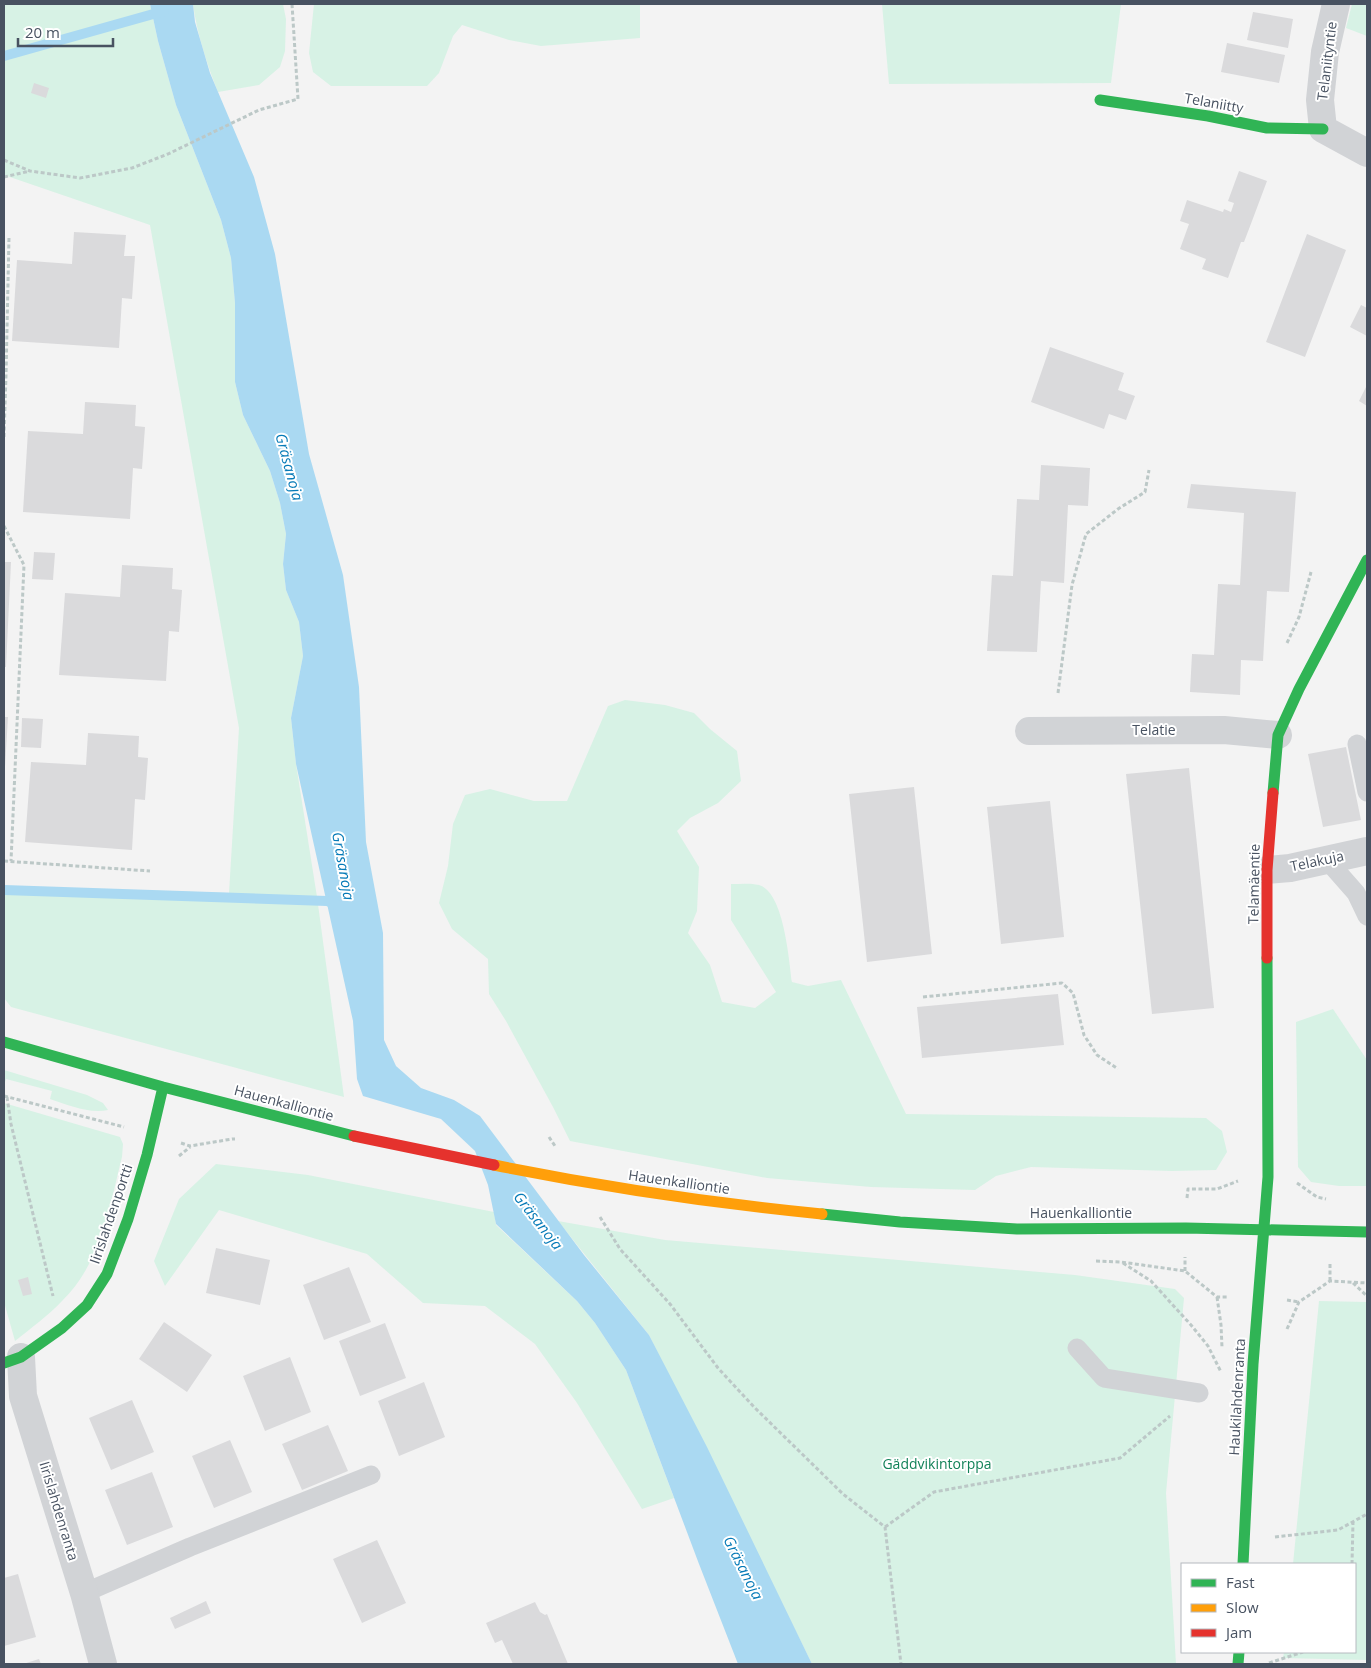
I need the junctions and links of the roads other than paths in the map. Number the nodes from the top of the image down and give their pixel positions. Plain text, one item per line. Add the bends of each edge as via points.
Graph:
1 (1336, 4) edge
2 (1100, 100) dead end
3 (1323, 129) junction
4 (1367, 153) edge
5 (1367, 560) edge
6 (1029, 731) dead end
7 (1278, 735) junction
8 (1358, 744) dead end
9 (1367, 792) edge
10 (1367, 851) edge
11 (1327, 860) junction
12 (1267, 870) junction
13 (1367, 916) edge
14 (4, 1042) edge
15 (163, 1087) junction
16 (1264, 1231) junction
17 (1367, 1232) edge
18 (1077, 1348) dead end
19 (13, 1360) edge
20 (1199, 1392) road end
21 (371, 1475) dead end
22 (1243, 1563) edge
23 (84, 1593) junction
24 (102, 1664) edge

1 - 3 street, Telaniityntie via 1325,52 1320,100
2 - 3 street, Telaniitty via 1267,128
3 - 4 street
5 - 7 street, Telamäentie
6 - 7 street, Telatie via 1224,730
7 - 12 street, Telamäentie
8 - 9 lane
10 - 11 street, Telakuja
11 - 12 street, Telakuja
11 - 13 lane via 1356,893
12 - 16 street, Telamäentie via 1268,1171
14 - 15 street, Hauenkalliontie
15 - 16 street, Hauenkalliontie via 345,1134 622,1189 754,1207 900,1222 1016,1228
15 - 19 street, Iirislahdenportti via 153,1135 128,1219 107,1274 87,1305 62,1328
16 - 17 street, Hauenkalliontie
16 - 22 street, Haukilahdenranta
18 - 20 lane via 1104,1378
19 - 23 street, Iirislahdenranta
21 - 23 lane
23 - 24 street, Iirislahdenranta

